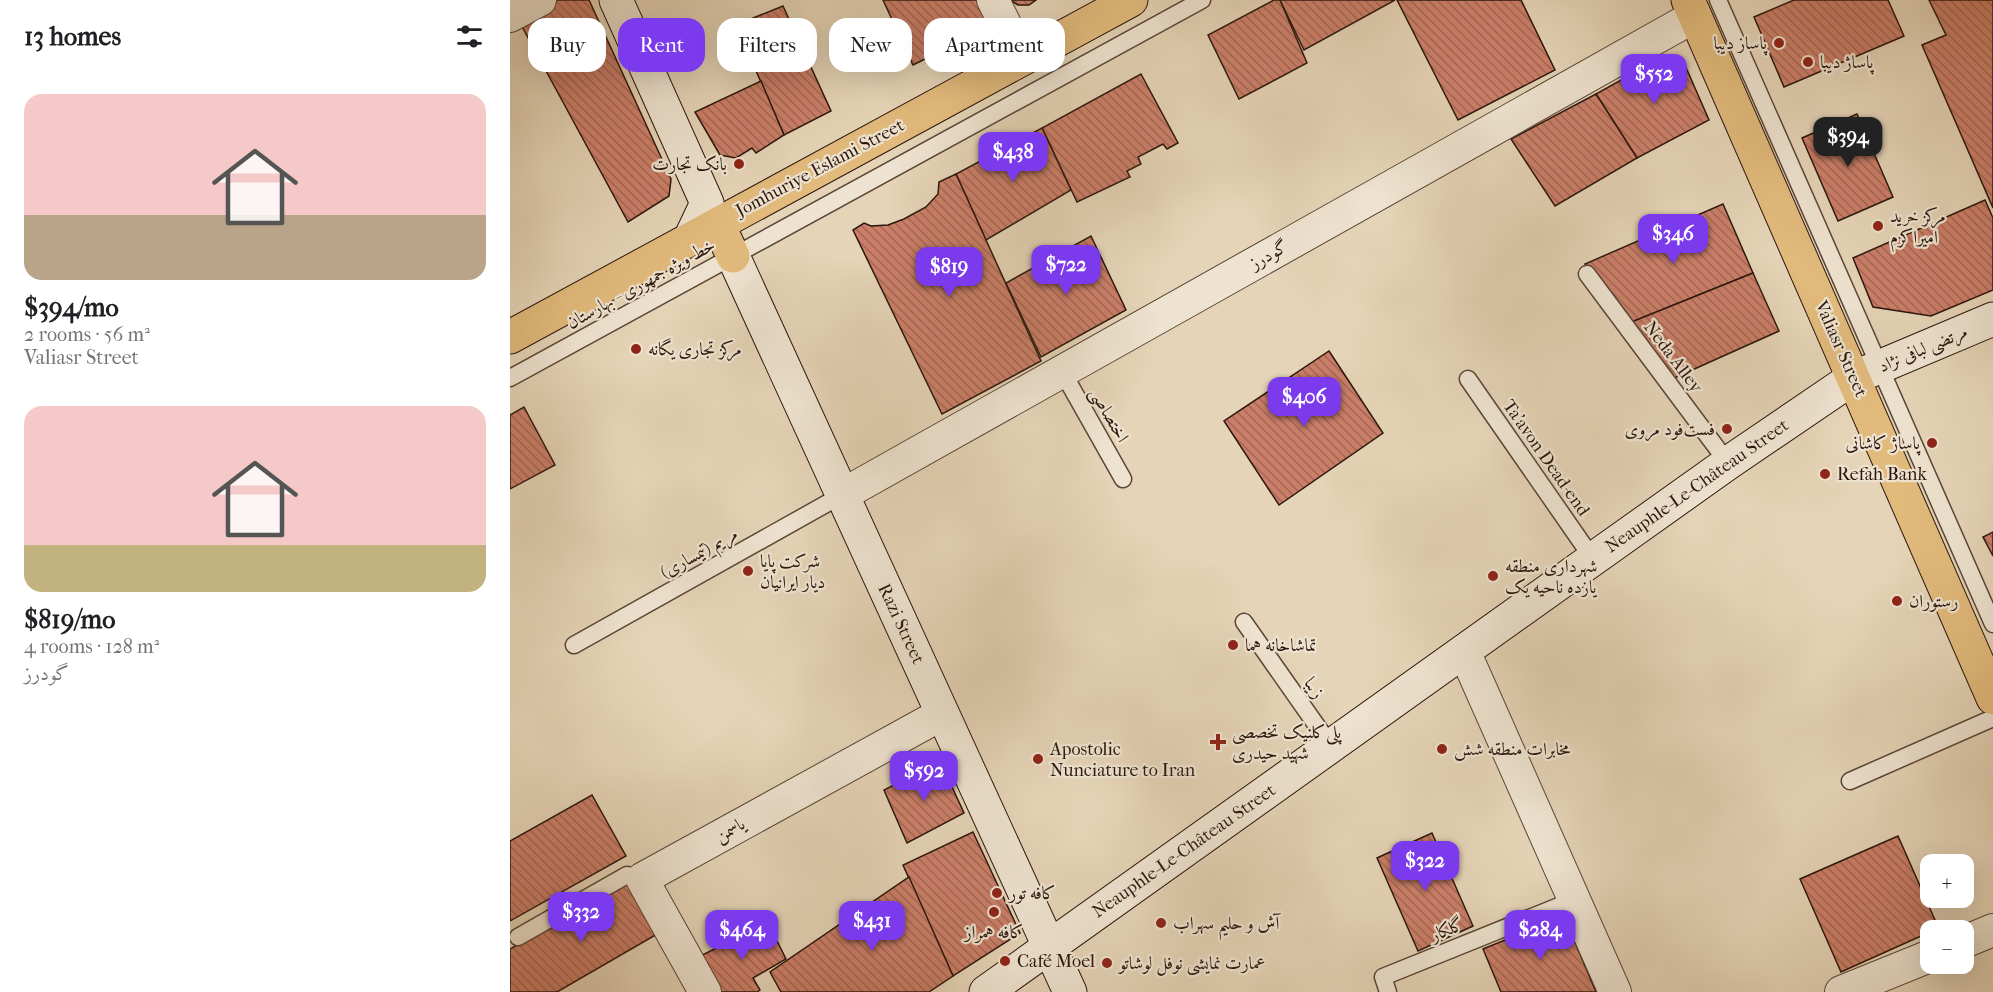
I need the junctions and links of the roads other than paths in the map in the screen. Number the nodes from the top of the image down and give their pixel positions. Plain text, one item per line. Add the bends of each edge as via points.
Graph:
1 (540, 0) edge
2 (616, 0) edge
3 (993, 0) edge
4 (1131, 0) edge
5 (1202, 0) edge
6 (1701, 5) edge
7 (510, 16) edge
8 (1002, 18) edge
9 (1065, 36) edge
10 (998, 72) edge
11 (704, 231) junction
12 (733, 256) junction
13 (1587, 274) dead end
14 (1993, 319) edge
15 (510, 337) edge
16 (1062, 371) junction
17 (1866, 373) junction
18 (510, 378) edge
19 (1468, 379) dead end
20 (1728, 463) junction
21 (1123, 478) dead end
22 (842, 495) junction
23 (1593, 559) junction
24 (1244, 622) dead end
25 (1993, 624) edge
26 (574, 645) dead end
27 (1464, 651) junction
28 (1993, 698) edge
29 (942, 714) junction
30 (1993, 718) edge
31 (1331, 746) junction
32 (1850, 781) dead end
33 (642, 879) junction
34 (1574, 900) junction
35 (1993, 930) edge
36 (518, 937) dead end
37 (1974, 938) edge
38 (1049, 947) junction
39 (1920, 960) edge
40 (705, 992) edge
41 (986, 992) edge
42 (1070, 992) edge
43 (1388, 992) edge
44 (1615, 992) edge
45 (1841, 992) edge

1 - 7 street
2 - 11 main road via 707,203
3 - 8 street
4 - 9 main road, Jomhuriye Eslami Street
5 - 12 lane, خط ویژه جمهوری - بهارستان
6 - 16 street, گودرز
6 - 17 main road, Valiasr Street
10 - 11 main road, Jomhuriye Eslami Street
11 - 12 main road
11 - 15 main road, Jomhuriye Eslami Street
12 - 18 lane, خط ویژه جمهوری - بهارستان
12 - 22 main road, Razi Street
13 - 20 lane, Neda Alley
14 - 17 main road, مرتضی لبافی نژاد
16 - 21 lane, اختصاصی
16 - 22 street, گودرز
17 - 20 main road, Neauphle-Le-Château Street
17 - 25 lane
17 - 28 main road, Valiasr Street
19 - 23 lane, Ta'avon Dead-end
20 - 23 main road, Neauphle-Le-Château Street
22 - 26 lane, مریم (تیمساری)
22 - 29 main road, Razi Street
23 - 27 main road, Neauphle-Le-Château Street
24 - 31 lane, زیبا
27 - 31 main road, Neauphle-Le-Château Street
27 - 34 street
29 - 33 street, یاسمن
29 - 38 main road, Razi Street
30 - 32 lane
31 - 38 main road, Neauphle-Le-Château Street
33 - 36 lane, یاسمن via 627,875
33 - 40 street
34 - 43 lane, گلکار via 1383,977
34 - 44 street
35 - 37 street
38 - 41 main road, Neauphle-Le-Château Street
38 - 42 main road, Razi Street
39 - 45 street

